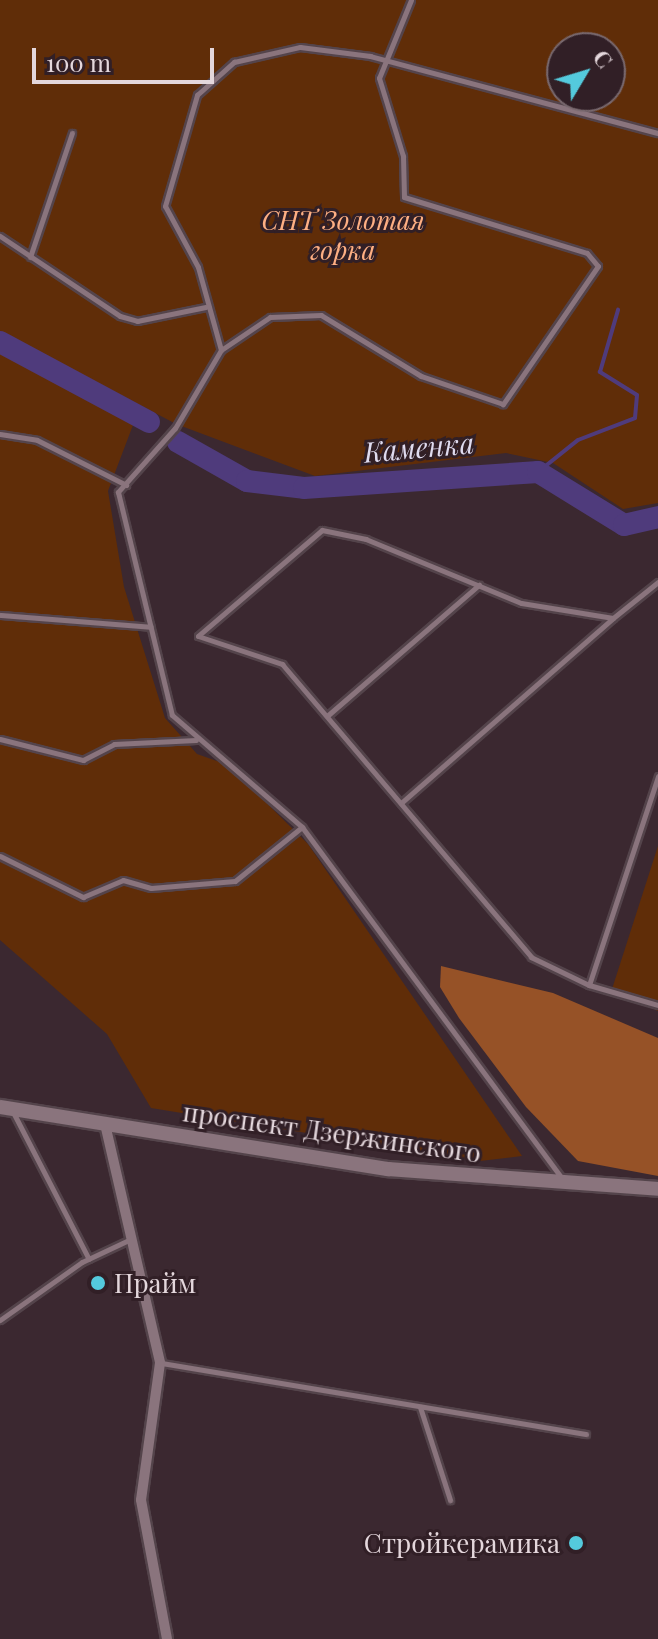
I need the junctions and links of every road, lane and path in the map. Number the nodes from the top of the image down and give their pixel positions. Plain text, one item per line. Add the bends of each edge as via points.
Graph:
1 (411, 0) edge
2 (390, 62) junction
3 (72, 133) dead end
4 (658, 133) edge
5 (0, 236) edge
6 (30, 257) junction
7 (206, 307) junction
8 (221, 350) junction
9 (0, 434) edge
10 (126, 485) junction
11 (658, 582) edge
12 (480, 585) junction
13 (0, 615) edge
14 (613, 618) junction
15 (151, 627) junction
16 (327, 716) junction
17 (0, 739) edge
18 (198, 740) junction
19 (658, 776) edge
20 (401, 803) junction
21 (302, 827) junction
22 (0, 856) edge
23 (589, 985) junction
24 (658, 1005) edge
25 (6, 1108) edge
26 (105, 1124) junction
27 (568, 1186) junction
28 (658, 1189) edge
29 (136, 1237) junction
30 (89, 1259) junction
31 (0, 1320) edge
32 (160, 1363) junction
33 (420, 1407) junction
34 (586, 1434) dead end
35 (450, 1500) dead end
36 (167, 1639) edge

1 - 2 lane
2 - 4 lane
2 - 7 lane via 322,48 275,51 234,62 197,95 165,206 198,267
2 - 8 lane via 379,78 403,156 409,204 587,253 598,266 503,404 421,376 321,315 270,317
3 - 6 lane
5 - 6 lane
6 - 7 lane via 137,321
7 - 8 lane
8 - 10 lane via 175,428
9 - 10 lane via 37,440
10 - 15 lane via 118,492
11 - 14 lane
12 - 14 lane via 521,603
12 - 16 lane
12 - 16 lane via 322,530 198,636 282,664
13 - 15 lane
14 - 20 lane
15 - 18 lane via 172,715
16 - 20 lane
17 - 18 lane via 83,760 114,744
18 - 21 lane via 234,761
19 - 23 lane
20 - 23 lane via 531,957
21 - 22 lane via 235,881 151,888 123,880 83,897
21 - 27 lane
23 - 24 lane
25 - 26 street, проспект Дзержинского
25 - 30 lane
26 - 27 street, проспект Дзержинского via 388,1169
26 - 29 street
27 - 28 street, проспект Дзержинского
29 - 30 lane
29 - 32 street
30 - 31 lane
32 - 33 lane
32 - 36 street via 141,1500
33 - 34 lane
33 - 35 lane

